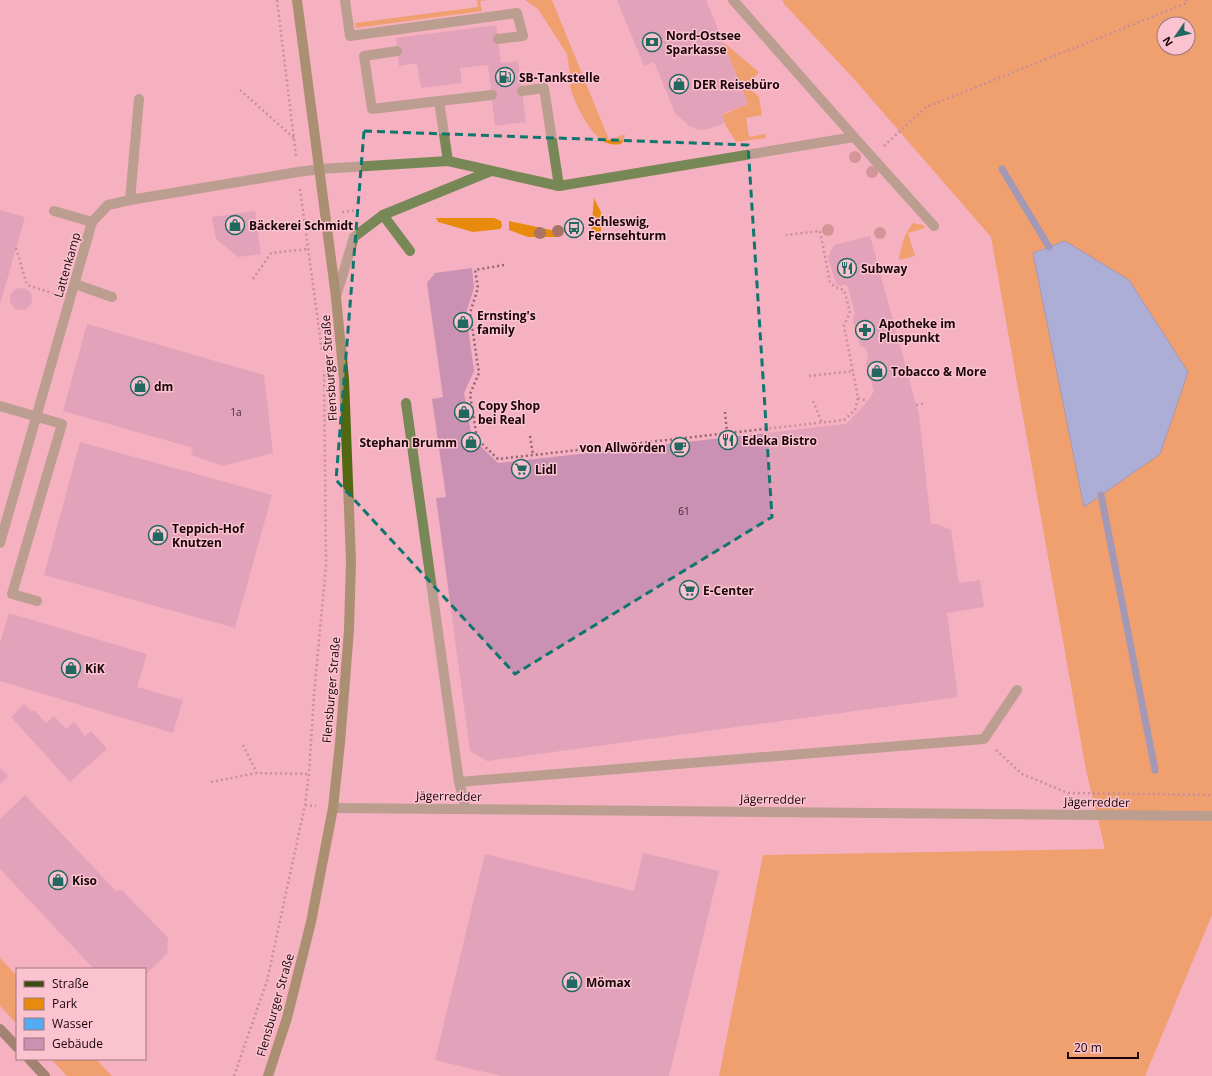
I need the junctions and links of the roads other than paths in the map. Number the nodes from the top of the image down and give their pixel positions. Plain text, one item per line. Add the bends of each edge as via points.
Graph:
1 (297, 0) edge
2 (345, 0) edge
3 (733, 0) edge
4 (498, 39) dead end
5 (397, 51) dead end
6 (522, 91) dead end
7 (492, 95) dead end
8 (139, 99) dead end
9 (439, 101) junction
10 (854, 137) junction
11 (448, 161) junction
12 (320, 169) junction
13 (491, 170) junction
14 (559, 186) junction
15 (130, 200) junction
16 (54, 211) dead end
17 (383, 215) junction
18 (92, 222) junction
19 (934, 226) dead end
20 (410, 251) dead end
21 (75, 284) junction
22 (112, 297) dead end
23 (336, 297) junction
24 (406, 403) dead end
25 (0, 406) edge
26 (37, 416) junction
27 (0, 543) edge
28 (36, 601) dead end
29 (1017, 690) dead end
30 (459, 782) junction
31 (333, 808) junction
32 (466, 809) junction
33 (1212, 816) edge
34 (0, 1029) edge
35 (16, 1046) edge
36 (30, 1060) edge
37 (45, 1076) edge
38 (268, 1076) edge

1 - 12 street, Flensburger Straße
2 - 4 street via 350,36 518,13 523,36
3 - 10 street
5 - 9 street via 364,56 372,109
6 - 14 street via 544,88
7 - 9 street
8 - 15 street
9 - 11 street
10 - 14 street
10 - 19 street
11 - 12 street
11 - 13 street
12 - 15 street, Lattenkamp
12 - 23 street, Flensburger Straße
13 - 14 street
13 - 17 street, Flensburger Straße
15 - 18 street, Lattenkamp via 108,205
16 - 18 street
17 - 20 street
17 - 23 street, Flensburger Straße via 354,237
18 - 21 street, Lattenkamp
21 - 22 street
21 - 26 street, Lattenkamp
23 - 31 street, Flensburger Straße via 344,379 351,561 349,630
24 - 30 street
25 - 26 street
26 - 27 street, Lattenkamp
26 - 28 street via 62,424 12,594
29 - 30 street via 984,739
30 - 32 street
31 - 32 street, Jägerredder
31 - 38 street, Flensburger Straße via 311,922 287,1018
32 - 33 street, Jägerredder
34 - 35 main road
36 - 37 main road

